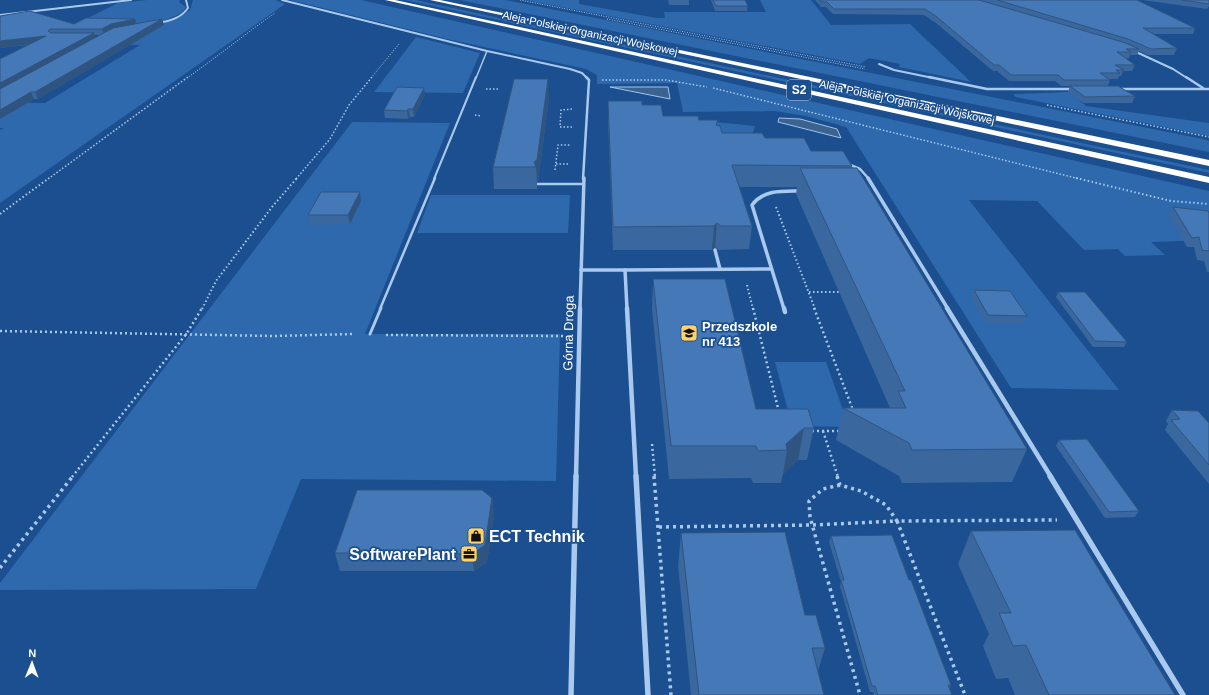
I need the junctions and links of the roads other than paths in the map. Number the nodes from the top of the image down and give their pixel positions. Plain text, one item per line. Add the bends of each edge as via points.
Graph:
1 (131, 0) edge
2 (186, 0) edge
3 (282, 0) edge
4 (388, 0) edge
5 (433, 0) edge
6 (0, 15) edge
7 (152, 24) edge
8 (1132, 50) edge
9 (487, 51) junction
10 (879, 64) dead end
11 (1080, 89) edge
12 (1111, 89) edge
13 (1203, 89) junction
14 (1209, 89) edge
15 (840, 161) edge
16 (1209, 163) edge
17 (1209, 180) edge
18 (538, 184) edge
19 (583, 184) junction
20 (805, 191) edge
21 (868, 191) edge
22 (875, 191) junction
23 (716, 250) edge
24 (720, 269) junction
25 (770, 269) junction
26 (580, 270) junction
27 (625, 270) junction
28 (785, 312) dead end
29 (370, 334) road end
30 (571, 695) edge
31 (648, 695) edge
32 (1183, 695) edge

1 - 6 street
2 - 7 street via 188,8 185,12 172,20
3 - 9 street
4 - 17 highway, Aleja Polskiej Organizacji Wojskowej / S2
5 - 16 highway, Aleja Polskiej Organizacji Wojskowej / S2
8 - 13 street via 1173,69
9 - 19 street, Górna Droga via 570,69 582,73 590,80
9 - 29 lane
10 - 11 street via 894,70 987,89
12 - 13 street
13 - 14 street
15 - 22 street via 863,172
18 - 19 lane
19 - 26 street, Górna Droga
20 - 25 street via 767,192 756,197 752,205
21 - 22 street
22 - 32 street
23 - 24 street
24 - 25 street
24 - 27 street
25 - 28 street
26 - 27 street
26 - 30 street, Górna Droga
27 - 31 street

